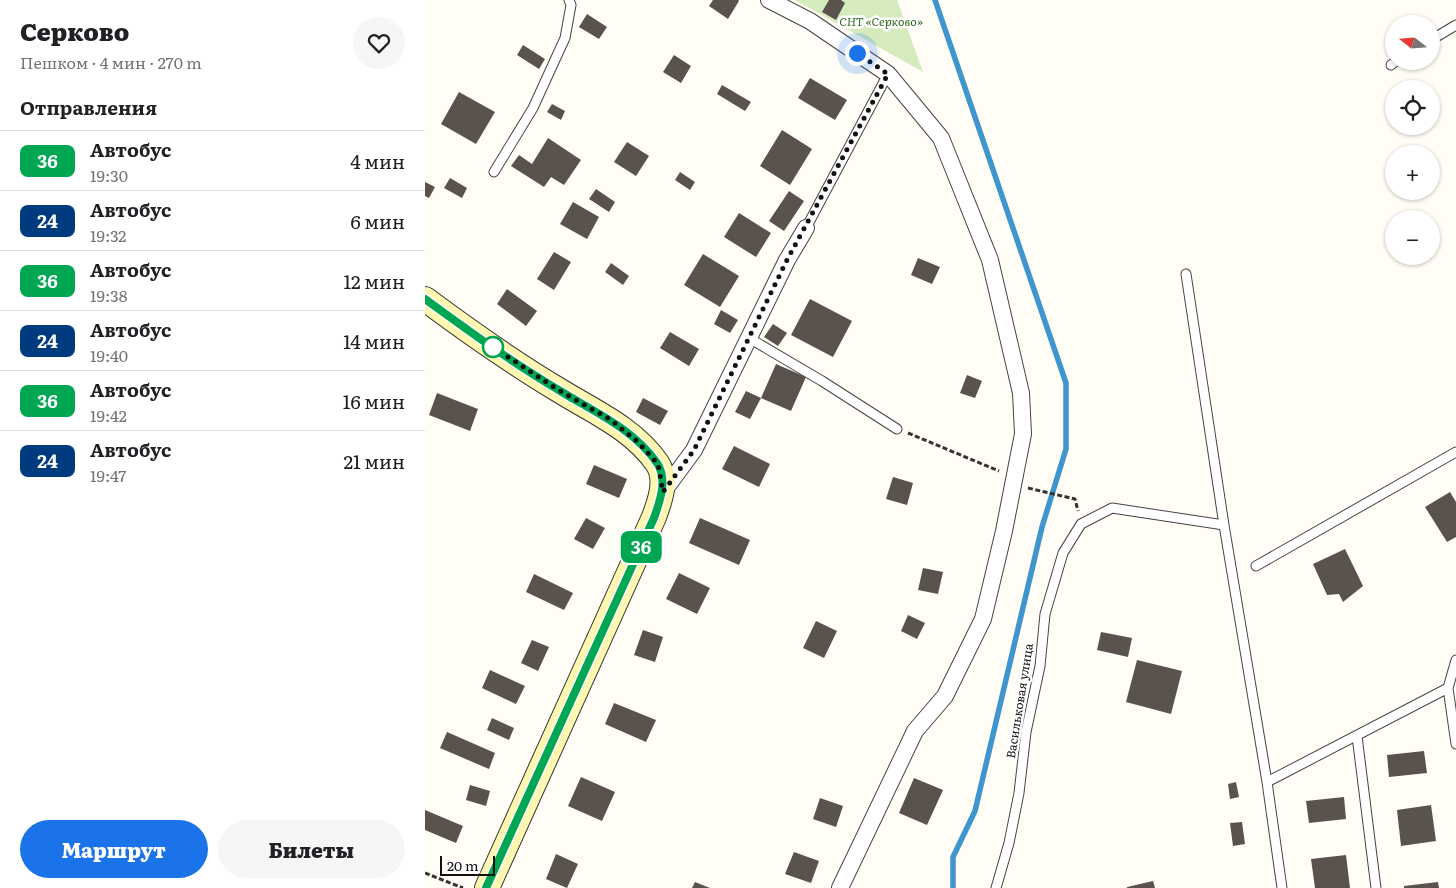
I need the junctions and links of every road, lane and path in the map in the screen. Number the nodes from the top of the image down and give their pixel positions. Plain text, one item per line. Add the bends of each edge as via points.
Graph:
1 (569, 0) edge
2 (769, 0) edge
3 (1456, 25) edge
4 (1440, 35) edge
5 (888, 74) junction
6 (494, 172) dead end
7 (806, 228) joint
8 (1186, 274) dead end
9 (425, 299) edge
10 (749, 338) junction
11 (897, 429) joint
12 (1456, 452) edge
13 (1015, 478) junction
14 (1040, 491) dead end
15 (663, 492) junction
16 (1081, 524) junction
17 (1223, 525) junction
18 (1256, 566) dead end
19 (1456, 660) edge
20 (1448, 688) junction
21 (1357, 736) junction
22 (1456, 744) edge
23 (1267, 782) junction
24 (425, 873) edge
25 (463, 888) edge
26 (487, 888) edge
27 (840, 888) edge
28 (996, 888) edge
29 (1282, 888) edge
30 (1376, 888) edge

1 - 6 lane via 571,5 565,38 533,108
2 - 5 street via 810,21
3 - 4 lane
5 - 7 lane
5 - 13 street via 941,138 989,260 1021,393 1023,434
7 - 10 street
8 - 17 lane
9 - 15 main road via 557,389 611,420 658,464
10 - 11 lane
10 - 15 street via 694,450
11 - 13 path
12 - 18 lane
13 - 27 street via 983,619 945,696 915,731
14 - 16 path via 1075,499
15 - 26 main road
16 - 17 lane via 1112,508
16 - 28 lane, Васильковая улица via 1063,553 1045,614 1040,666 1026,732 1019,793
17 - 23 lane
19 - 20 lane
20 - 21 lane
20 - 22 lane
21 - 23 lane
21 - 30 lane
23 - 29 lane
24 - 25 path

